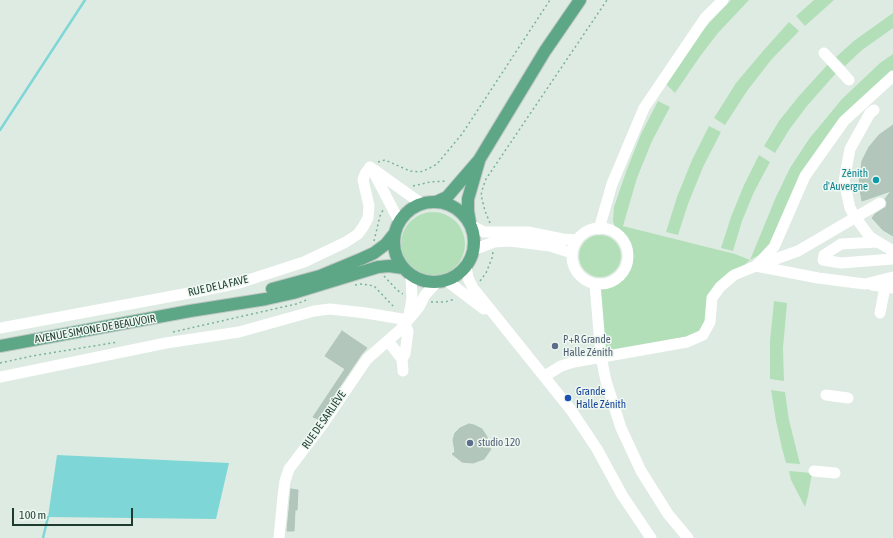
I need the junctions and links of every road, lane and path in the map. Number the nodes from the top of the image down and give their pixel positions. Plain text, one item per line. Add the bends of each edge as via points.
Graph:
1 (550, 0) edge
2 (580, 0) edge
3 (608, 0) edge
4 (723, 0) edge
5 (824, 53) dead end
6 (893, 76) edge
7 (849, 80) dead end
8 (874, 110) dead end
9 (479, 160) junction
10 (370, 167) junction
11 (448, 181) dead end
12 (402, 190) junction
13 (390, 201) junction
14 (436, 202) junction
15 (880, 202) dead end
16 (422, 204) junction
17 (855, 217) junction
18 (400, 221) junction
19 (470, 225) junction
20 (599, 228) junction
21 (394, 234) junction
22 (494, 237) junction
23 (577, 240) junction
24 (877, 242) junction
25 (893, 251) edge
26 (374, 253) junction
27 (572, 254) junction
28 (469, 259) junction
29 (893, 259) edge
30 (756, 266) junction
31 (378, 267) junction
32 (404, 269) junction
33 (893, 277) edge
34 (442, 282) junction
35 (595, 284) junction
36 (865, 284) junction
37 (476, 285) junction
38 (349, 287) dead end
39 (889, 288) edge
40 (466, 294) junction
41 (266, 299) junction
42 (309, 299) dead end
43 (417, 300) junction
44 (190, 311) junction
45 (880, 313) dead end
46 (406, 322) junction
47 (500, 322) junction
48 (0, 328) edge
49 (167, 333) dead end
50 (388, 341) junction
51 (122, 342) dead end
52 (0, 346) edge
53 (601, 357) junction
54 (402, 360) junction
55 (0, 363) edge
56 (403, 371) dead end
57 (545, 376) junction
58 (0, 377) edge
59 (826, 395) dead end
60 (848, 398) dead end
61 (814, 471) dead end
62 (835, 473) dead end
63 (279, 538) edge
64 (651, 538) edge
65 (688, 538) edge

1 - 10 path via 462,134 437,164 420,172 410,171 385,160
2 - 9 main road via 545,51
3 - 22 path via 482,187 481,195
4 - 20 street via 704,18 644,108 612,184
5 - 7 street
6 - 30 street via 844,121 805,176 774,247
8 - 17 street via 850,149 844,181 850,208
9 - 14 main road via 447,197
9 - 19 main road via 468,199
10 - 12 street
10 - 13 street
10 - 48 street, RUE DE LA FAVE via 364,180 369,206 368,218 358,234 304,262 239,283
11 - 12 path via 424,183
12 - 16 street
13 - 18 street
13 - 26 path via 380,216 374,236
14 - 16 main road
14 - 19 main road via 456,209
15 - 17 street
16 - 18 main road via 409,210
17 - 24 street
17 - 30 street via 798,251
18 - 21 main road
19 - 22 street
19 - 28 main road via 474,237
20 - 23 street via 583,234
20 - 35 street via 620,237 627,249 628,258 620,275 613,281
21 - 26 main road
21 - 32 main road via 395,255
22 - 23 street via 509,231
22 - 27 street via 550,246
22 - 28 street
22 - 37 path via 492,258 486,273
23 - 27 street
24 - 25 street
24 - 29 street via 841,244 824,255 823,260 841,263
26 - 44 main road via 320,276
27 - 35 street via 575,270 587,281
28 - 34 main road via 458,274
28 - 37 street
28 - 47 street via 468,278
30 - 36 street
30 - 53 street via 734,275 720,287 712,298 710,322 703,335 687,342
31 - 32 main road
31 - 41 main road
31 - 43 path via 397,290
32 - 34 main road via 423,281
32 - 41 main road via 377,263 271,294
32 - 43 street
33 - 36 street
34 - 40 street
34 - 43 street
35 - 53 street
36 - 39 street
37 - 47 street via 500,316
38 - 46 path via 362,284 374,286
39 - 45 street
40 - 43 path via 445,302
40 - 47 street
41 - 44 main road
42 - 49 path
43 - 46 street
44 - 52 main road, AVENUE SIMONE DE BEAUVOIR
46 - 50 street, RUE DE SARLIÈVE
46 - 54 street via 408,331
46 - 58 street via 366,313 330,309 314,311 239,332 166,343
47 - 57 street
50 - 54 street
50 - 63 street, RUE DE SARLIÈVE via 366,359 323,424 289,469 285,480
51 - 55 path
53 - 57 street via 561,366
53 - 65 street via 613,406 631,451 665,509
54 - 56 street
57 - 64 street via 597,448 622,495
59 - 60 street
61 - 62 street

